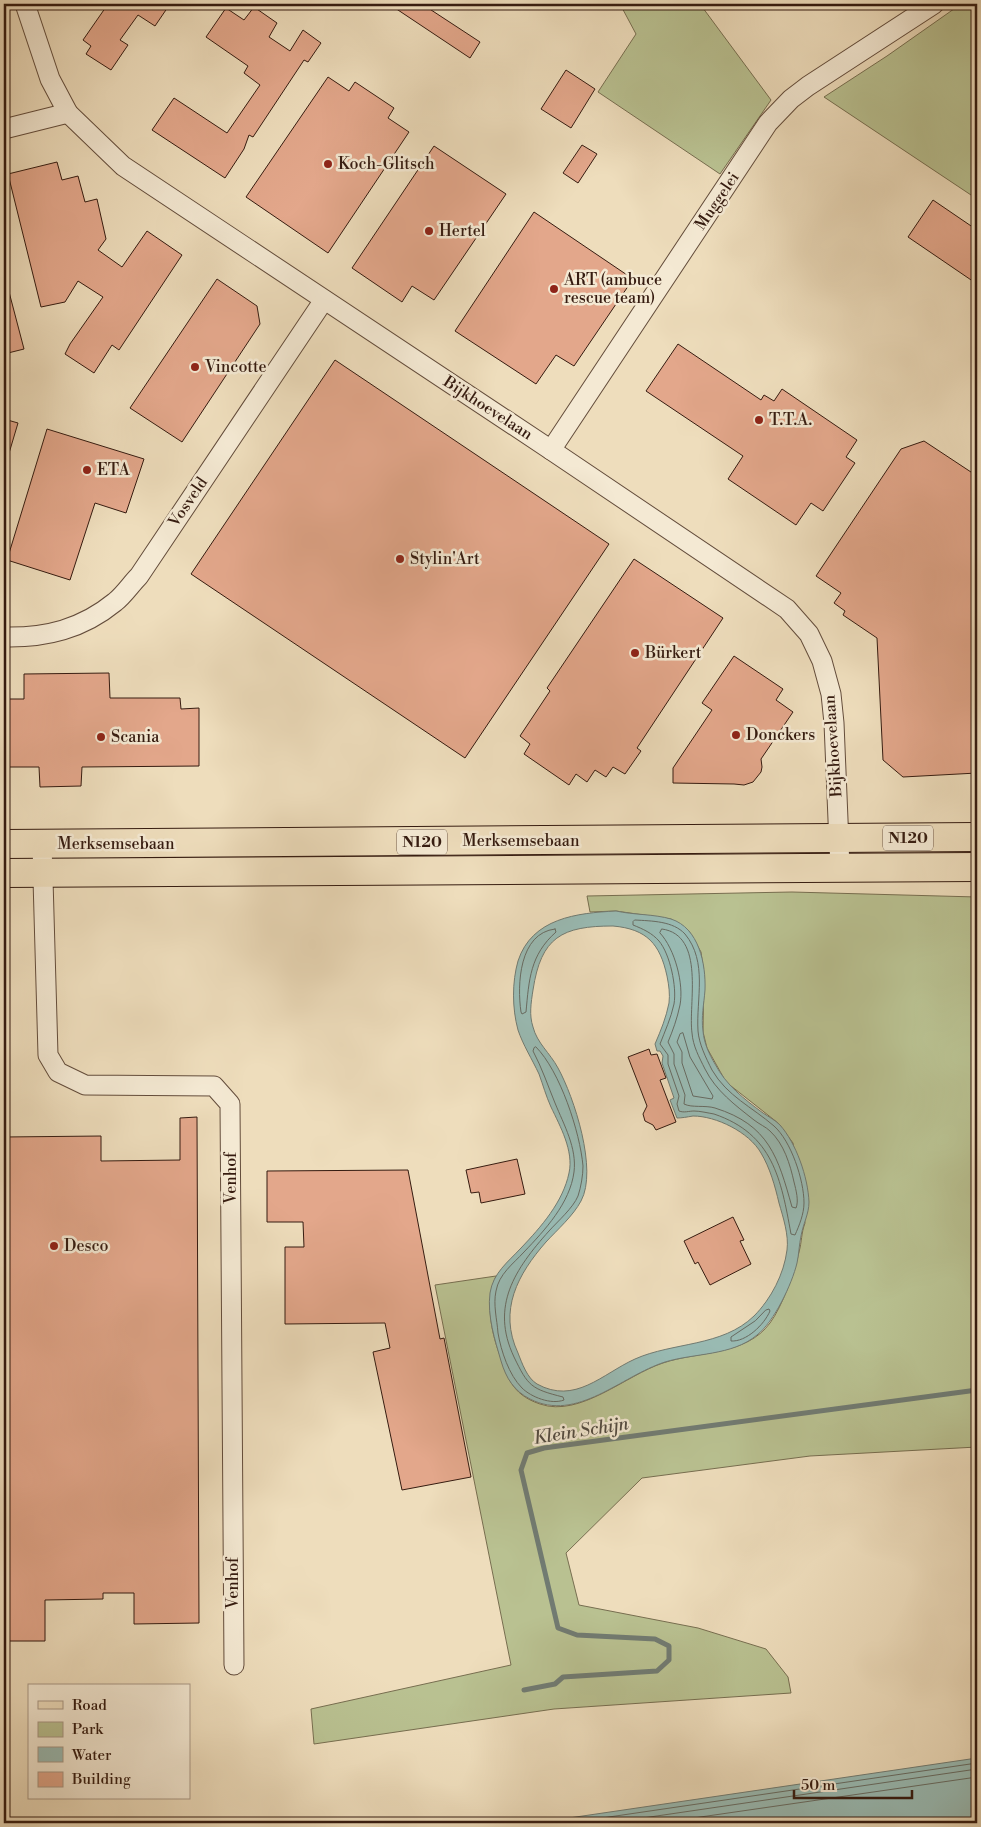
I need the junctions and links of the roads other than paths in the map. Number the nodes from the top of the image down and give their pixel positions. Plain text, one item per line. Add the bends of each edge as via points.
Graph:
1 (25, 4) edge
2 (934, 4) edge
3 (68, 113) junction
4 (4, 129) edge
5 (324, 300) junction
6 (551, 450) junction
7 (4, 636) edge
8 (977, 837) edge
9 (840, 839) junction
10 (4, 844) edge
11 (42, 844) junction
12 (977, 867) edge
13 (840, 868) junction
14 (43, 872) junction
15 (4, 873) edge
16 (234, 1665) dead end

1 - 3 street, Bijkhoevelaan via 50,78
2 - 6 street, Muggelei via 808,86 768,123
3 - 4 street
3 - 5 street, Bijkhoevelaan via 123,166
5 - 6 street, Bijkhoevelaan
5 - 7 street, Vosveld via 139,576 115,602 81,624 58,633 28,638
6 - 9 street, Bijkhoevelaan via 787,609 810,634 831,694
8 - 9 main road, Merksemsebaan / N120
9 - 11 main road, Merksemsebaan / N120
9 - 13 street, Bijkhoevelaan
10 - 11 main road, Merksemsebaan / N120
11 - 14 street, Venhof
12 - 13 main road, Merksemsebaan / N120
13 - 14 main road, Merksemsebaan / N120
14 - 15 main road, Merksemsebaan / N120
14 - 16 street, Venhof via 48,1055 58,1072 85,1084 214,1086 230,1104

